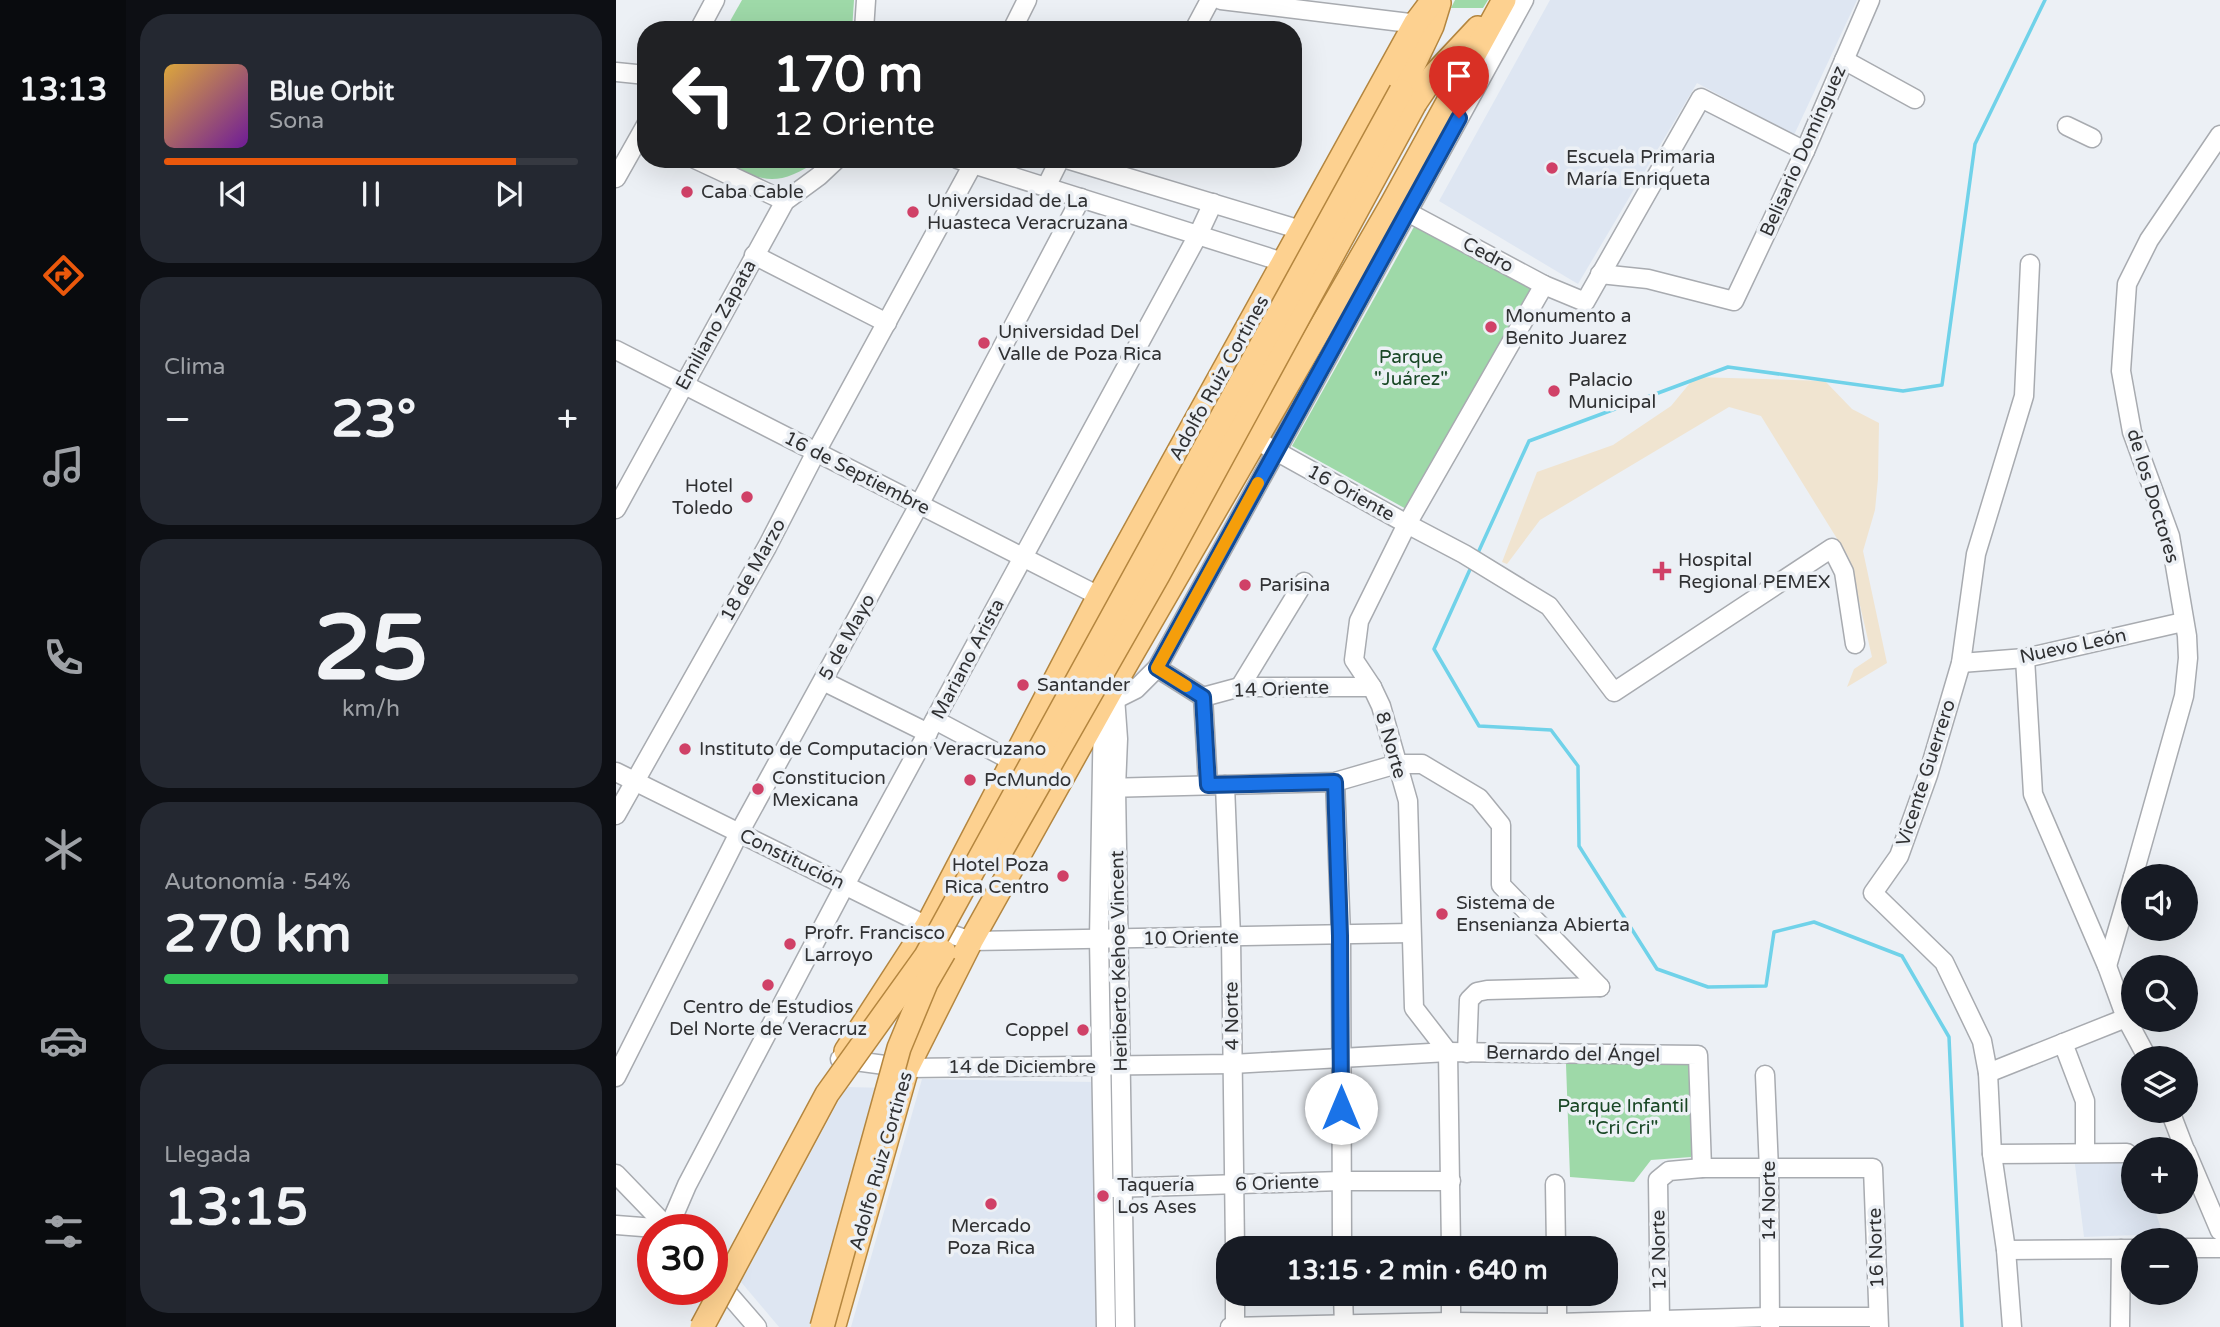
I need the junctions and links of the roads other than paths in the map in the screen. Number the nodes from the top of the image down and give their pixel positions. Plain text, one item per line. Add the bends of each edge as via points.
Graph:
1 (715, 0) edge
2 (866, 0) edge
3 (1027, 0) edge
4 (1210, 0) edge
5 (1221, 0) edge
6 (1433, 0) edge
7 (1440, 0) edge
8 (1870, 0) edge
9 (1510, 1) edge
10 (704, 21) edge
11 (865, 21) edge
12 (1016, 21) edge
13 (1199, 21) edge
14 (1423, 25) junction
15 (1844, 60) junction
16 (616, 72) edge
17 (637, 74) edge
18 (1408, 97) junction
19 (1915, 99) dead end
20 (2067, 126) dead end
21 (2220, 135) edge
22 (2092, 138) dead end
23 (637, 144) edge
24 (1805, 151) junction
25 (714, 168) edge
26 (827, 168) edge
27 (962, 168) edge
28 (984, 168) edge
29 (1056, 168) edge
30 (1123, 168) edge
31 (616, 178) edge
32 (1046, 187) junction
33 (1080, 198) junction
34 (785, 201) junction
35 (1213, 204) junction
36 (1400, 208) junction
37 (1301, 230) junction
38 (1198, 235) junction
39 (754, 255) junction
40 (1283, 262) junction
41 (2030, 264) dead end
42 (1600, 274) junction
43 (1545, 285) junction
44 (887, 323) junction
45 (616, 350) edge
46 (684, 384) junction
47 (1202, 409) junction
48 (1255, 439) junction
49 (1276, 451) junction
50 (816, 452) junction
51 (919, 505) junction
52 (616, 509) edge
53 (1407, 524) junction
54 (1023, 558) junction
55 (1304, 582) dead end
56 (1096, 603) junction
57 (2183, 622) junction
58 (1855, 645) dead end
59 (2025, 658) junction
60 (1961, 663) junction
61 (1157, 668) junction
62 (823, 681) junction
63 (1240, 687) junction
64 (1372, 687) junction
65 (1111, 697) junction
66 (1203, 697) junction
67 (932, 726) junction
68 (1012, 761) junction
69 (1397, 764) junction
70 (616, 772) edge
71 (634, 781) junction
72 (1335, 782) junction
73 (1216, 785) junction
74 (1109, 788) junction
75 (616, 815) edge
76 (739, 833) junction
77 (2137, 864) edge
78 (845, 885) junction
79 (2121, 918) edge
80 (927, 926) junction
81 (1412, 933) junction
82 (1340, 936) junction
83 (1231, 937) junction
84 (1098, 939) junction
85 (1119, 939) junction
86 (971, 941) junction
87 (2107, 965) junction
88 (2121, 1004) edge
89 (2121, 1020) edge
90 (2063, 1043) junction
91 (1448, 1052) junction
92 (1467, 1052) junction
93 (840, 1059) junction
94 (1340, 1060) junction
95 (1232, 1064) junction
96 (1121, 1065) junction
97 (1101, 1066) junction
98 (907, 1068) junction
99 (1988, 1073) junction
100 (1766, 1075) dead end
101 (616, 1076) edge
102 (2085, 1152) junction
103 (2121, 1153) edge
104 (1992, 1154) junction
105 (1702, 1168) junction
106 (1769, 1170) junction
107 (616, 1174) edge
108 (1341, 1181) junction
109 (1451, 1181) junction
110 (2198, 1181) edge
111 (1234, 1184) junction
112 (1555, 1184) dead end
113 (1123, 1188) junction
114 (1103, 1189) junction
115 (655, 1214) edge
116 (675, 1214) edge
117 (616, 1225) edge
118 (637, 1227) edge
119 (2220, 1231) edge
120 (1235, 1236) edge
121 (1342, 1236) edge
122 (1451, 1236) edge
123 (1556, 1236) edge
124 (2198, 1248) edge
125 (2220, 1248) edge
126 (2121, 1249) edge
127 (2006, 1250) junction
128 (728, 1255) edge
129 (728, 1297) edge
130 (702, 1305) edge
131 (2122, 1305) edge
132 (1234, 1306) edge
133 (1343, 1306) edge
134 (1451, 1306) edge
135 (1557, 1306) edge
136 (1660, 1320) junction
137 (1769, 1322) edge
138 (1878, 1322) edge
139 (1451, 1324) edge
140 (1557, 1325) edge
141 (1344, 1326) edge
142 (691, 1327) edge
143 (702, 1327) edge
144 (757, 1327) edge
145 (822, 1327) edge
146 (834, 1327) edge
147 (1106, 1327) edge
148 (1125, 1327) edge
149 (1233, 1327) edge
150 (2011, 1327) edge
151 (2120, 1327) edge

1 - 10 street
2 - 11 street
3 - 12 street
4 - 13 street
5 - 14 street
6 - 14 main road, Adolfo Ruiz Cortines
7 - 14 main road
8 - 15 street, Belisario Domínguez
9 - 18 main road
9 - 36 main road, Adolfo Ruiz Cortines
14 - 18 main road
14 - 37 main road, Adolfo Ruiz Cortines
15 - 19 street
15 - 24 street, Belisario Domínguez
16 - 17 street
18 - 143 main road, bridge via 926,956 827,1094
18 - 145 main road, bridge via 1158,575 926,983 899,1048
20 - 22 street
21 - 57 street, de los Doctores via 2133,268 2123,320 2121,371 2132,432 2170,537
23 - 31 street
24 - 42 street, Belisario Domínguez via 1734,301 1648,279
24 - 42 street via 1702,99
25 - 34 street
26 - 34 street, Emiliano Zapata
27 - 44 street, 18 de Marzo
28 - 32 street
29 - 32 street
30 - 35 street
32 - 33 street
33 - 38 street
33 - 51 street, 5 de Mayo
34 - 39 street, Emiliano Zapata
35 - 37 street
35 - 38 street, Mariano Arista
36 - 43 street, Cedro
36 - 48 main road, Adolfo Ruiz Cortines
36 - 49 street, Adolfo Ruiz Cortines
37 - 40 main road, Adolfo Ruiz Cortines
38 - 40 street
38 - 54 street, Mariano Arista
39 - 44 street
39 - 46 street, Emiliano Zapata
40 - 47 main road, Adolfo Ruiz Cortines
41 - 60 street, Vicente Guerrero via 2024,396 1976,554
42 - 43 street, Cedro via 1585,302
43 - 53 street, 8 Norte
44 - 50 street, 18 de Marzo
45 - 46 street, 16 de Septiembre
46 - 50 street, 16 de Septiembre
46 - 52 street, Emiliano Zapata
47 - 48 street, 16 Oriente
47 - 56 main road, Adolfo Ruiz Cortines
48 - 49 street, 16 Oriente
48 - 65 main road, Adolfo Ruiz Cortines
49 - 53 street, 16 Oriente
49 - 61 street, Adolfo Ruiz Cortines
50 - 51 street, 16 de Septiembre
50 - 71 street, 18 de Marzo
51 - 54 street, 16 de Septiembre
51 - 62 street, 5 de Mayo
53 - 58 street, 16 Oriente via 1549,606 1614,692 1832,548 1844,572
53 - 64 street, 8 Norte via 1359,621 1353,660
54 - 56 street, 16 de Septiembre
54 - 67 street, Mariano Arista
55 - 63 street
56 - 65 street, Heriberto Kehoe Vincent
56 - 68 main road, Adolfo Ruiz Cortines
57 - 59 street, Nuevo León
57 - 77 street, de los Doctores via 2188,657 2185,696
59 - 60 street, Nuevo León
59 - 87 street via 2033,794
60 - 99 street, Vicente Guerrero via 1899,856 1871,895 1944,962 1982,1041
61 - 65 street, Adolfo Ruiz Cortines via 1136,690
61 - 66 street
62 - 67 street
62 - 76 street, 5 de Mayo
63 - 64 street, 14 Oriente
63 - 66 street, 14 Oriente
64 - 69 street, 8 Norte
65 - 74 street, Heriberto Kehoe Vincent
65 - 86 main road, Adolfo Ruiz Cortines
66 - 73 street, 4 Norte
67 - 68 street
67 - 78 street, Mariano Arista
68 - 80 main road, Adolfo Ruiz Cortines
69 - 72 street
69 - 81 street, 8 Norte via 1408,801
69 - 92 street via 1422,764 1479,797 1494,813 1501,825 1501,885 1600,988 1477,992 1469,1000
70 - 71 street, Constitución
71 - 75 street, 18 de Marzo
71 - 76 street, Constitución
72 - 73 street
72 - 82 street
73 - 74 street
73 - 83 street, 4 Norte
74 - 84 street, Heriberto Kehoe Vincent
74 - 85 street, Heriberto Kehoe Vincent
76 - 78 street, Constitución
76 - 101 street, 5 de Mayo
78 - 80 street, Constitución
78 - 116 street, Mariano Arista
79 - 87 street, de los Doctores
80 - 86 street, Constitución
80 - 93 main road, Adolfo Ruiz Cortines
81 - 82 street, 10 Oriente
81 - 91 street, 8 Norte via 1414,1008
82 - 83 street, 10 Oriente
82 - 94 street
83 - 85 street, 10 Oriente
83 - 95 street, 4 Norte
84 - 85 street, 10 Oriente
84 - 86 street, 10 Oriente
84 - 97 street, Heriberto Kehoe Vincent
85 - 96 street, Heriberto Kehoe Vincent
86 - 98 main road, Adolfo Ruiz Cortines
87 - 88 street
89 - 90 street
90 - 99 street
90 - 102 street via 2085,1101
91 - 92 street, Bernardo del Ángel
91 - 94 street, Bernardo del Ángel
91 - 109 street
92 - 105 street, Bernardo del Ángel via 1698,1055
93 - 98 street, 14 de Diciembre
93 - 128 main road, Adolfo Ruiz Cortines
94 - 95 street, Bernardo del Ángel
94 - 108 street
95 - 96 street, 14 de Diciembre
95 - 111 street, 4 Norte
96 - 97 street, 14 de Diciembre
96 - 113 street, Heriberto Kehoe Vincent
97 - 98 street, 14 de Diciembre
97 - 114 street, Heriberto Kehoe Vincent
98 - 146 main road, Adolfo Ruiz Cortines
99 - 104 street, Vicente Guerrero
100 - 106 street, 14 Norte
102 - 103 street
102 - 104 street
104 - 127 street, Vicente Guerrero
105 - 106 street
105 - 136 street, 12 Norte via 1669,1171 1658,1180
106 - 137 street, 14 Norte
106 - 138 street, 16 Norte via 1873,1168
107 - 115 street
108 - 109 street, 6 Oriente
108 - 111 street, 6 Oriente
108 - 121 street
109 - 122 street
110 - 119 street
111 - 113 street, 6 Oriente
111 - 120 street, 4 Norte
112 - 123 street
113 - 114 street, 6 Oriente
113 - 148 street, Heriberto Kehoe Vincent
114 - 147 street, Heriberto Kehoe Vincent
117 - 118 street
124 - 125 street
126 - 127 street
127 - 150 street, Vicente Guerrero
129 - 144 street
130 - 142 main road, Adolfo Ruiz Cortines
131 - 151 street
132 - 149 street
133 - 141 street
134 - 139 street
135 - 140 street
136 - 137 street
136 - 140 street
137 - 138 street
139 - 140 street
139 - 141 street
141 - 149 street

